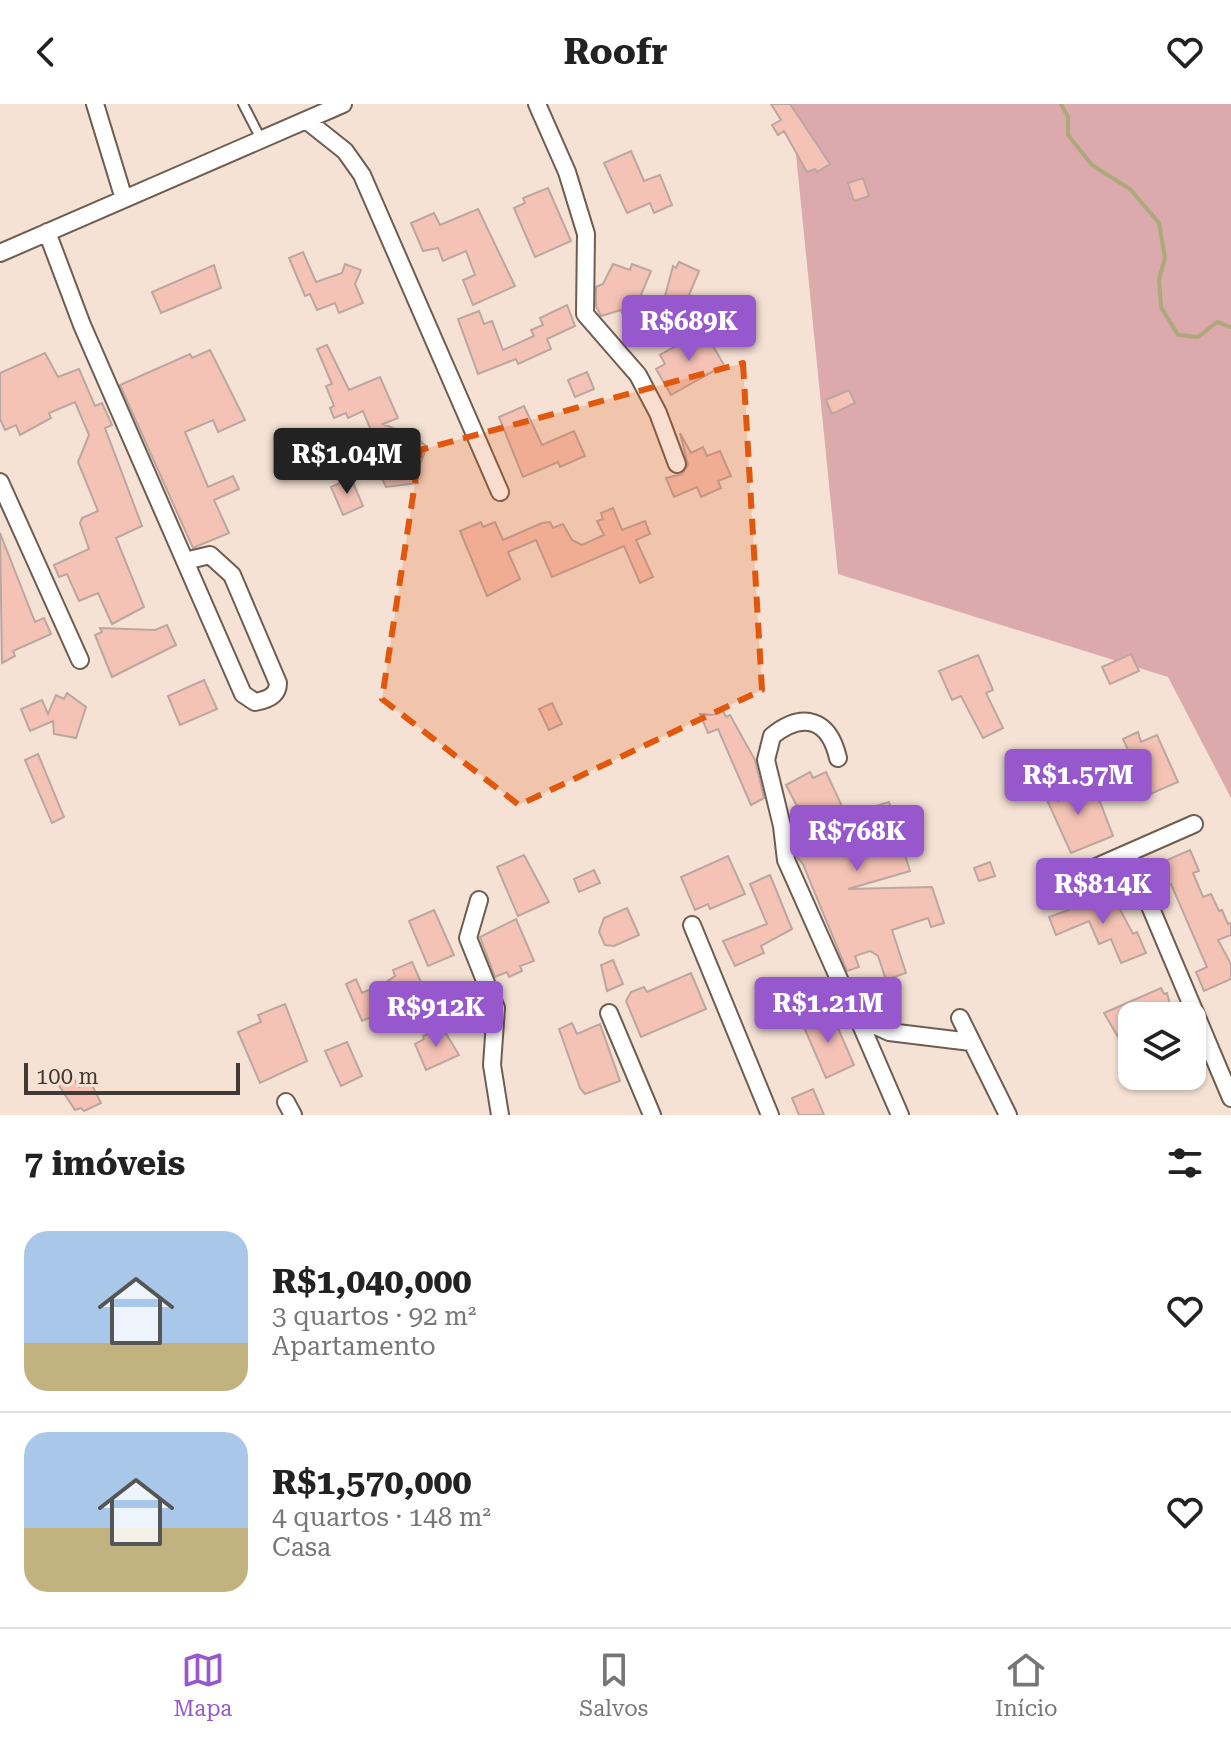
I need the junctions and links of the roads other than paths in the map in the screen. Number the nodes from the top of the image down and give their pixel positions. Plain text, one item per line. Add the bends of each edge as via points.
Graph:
1 (95, 104) edge
2 (243, 104) edge
3 (343, 104) edge
4 (537, 104) edge
5 (313, 113) edge
6 (261, 139) junction
7 (124, 199) junction
8 (47, 232) junction
9 (0, 253) edge
10 (677, 464) dead end
11 (0, 482) edge
12 (500, 492) dead end
13 (185, 561) junction
14 (80, 660) dead end
15 (838, 758) dead end
16 (1194, 824) dead end
17 (1128, 854) junction
18 (1062, 882) dead end
19 (479, 900) dead end
20 (692, 925) dead end
21 (609, 1013) dead end
22 (858, 1018) junction
23 (960, 1018) dead end
24 (971, 1042) junction
25 (1231, 1098) edge
26 (500, 1115) edge
27 (652, 1115) edge
28 (770, 1115) edge
29 (900, 1115) edge
30 (1008, 1115) edge

1 - 7 street
2 - 6 lane
3 - 5 street
4 - 10 street via 567,172 586,234 585,314 638,375
5 - 6 street
5 - 12 street via 362,175
6 - 7 street
7 - 8 street
8 - 9 street
8 - 13 street
11 - 14 street
13 - 13 street via 243,694 255,702 266,700 278,683 232,575 210,555
15 - 22 street via 830,734 813,722 797,723 772,736 766,760 786,860
16 - 17 street
17 - 18 street
17 - 25 street
19 - 26 street via 468,938 496,1008 492,1065
20 - 28 street
21 - 27 street
22 - 24 street via 899,1034
22 - 29 street
23 - 24 street
24 - 30 street

